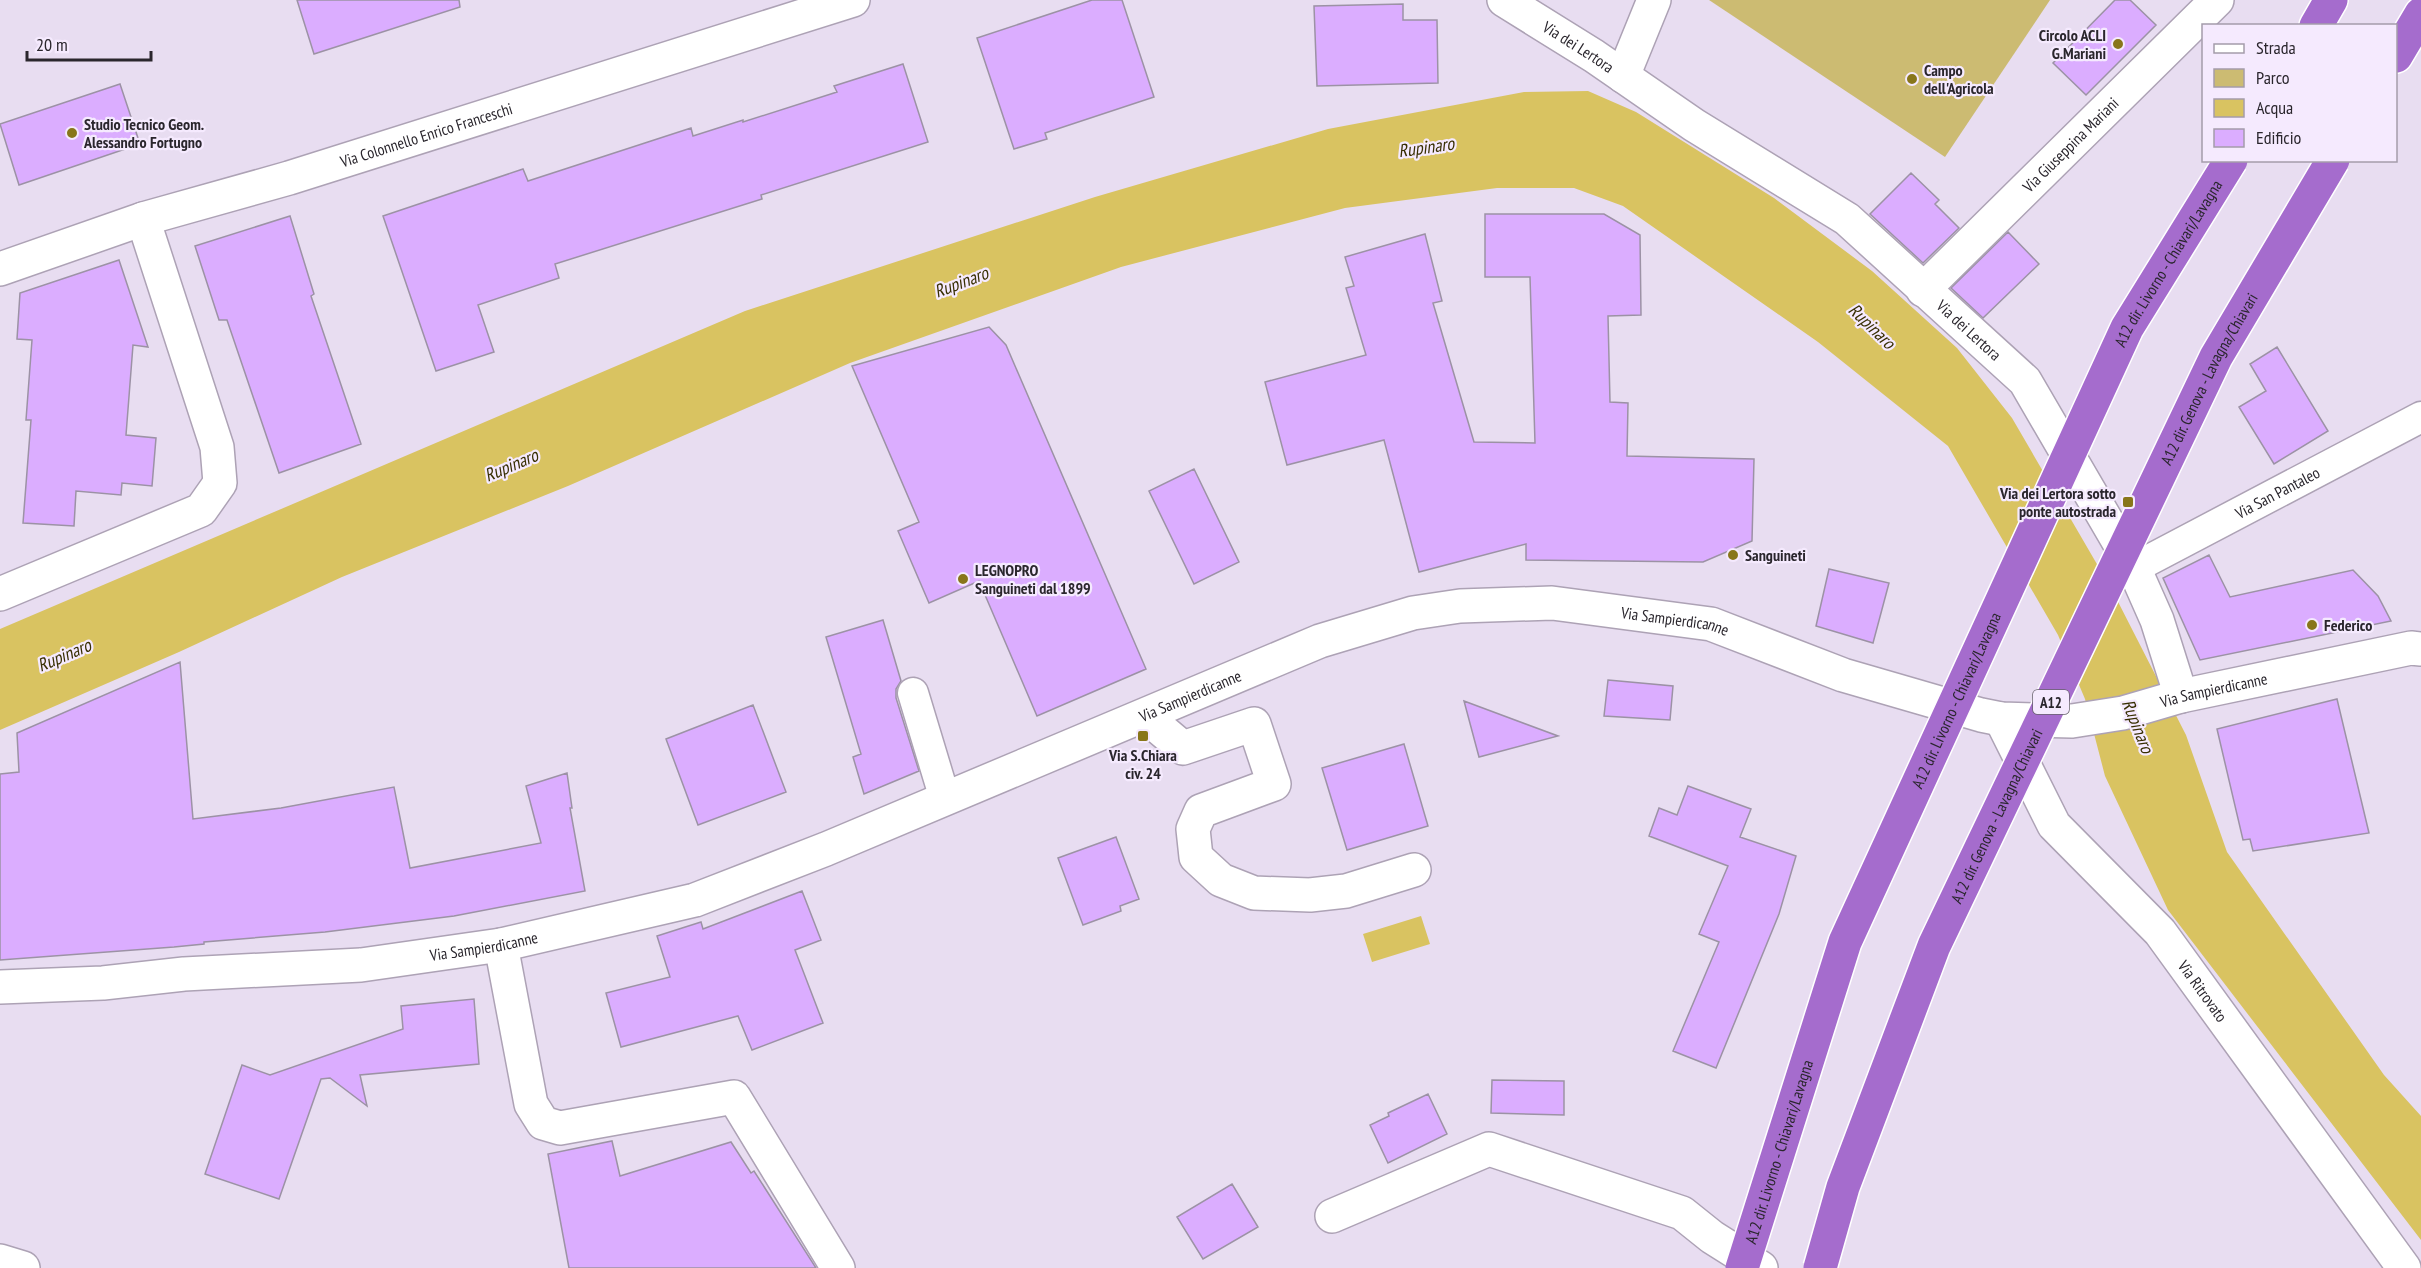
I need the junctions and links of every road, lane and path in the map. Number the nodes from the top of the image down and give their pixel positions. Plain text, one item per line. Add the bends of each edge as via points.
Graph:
1 (853, 0) edge
2 (1504, 0) edge
3 (1654, 0) edge
4 (2217, 0) edge
5 (2331, 0) edge
6 (2421, 14) edge
7 (2317, 24) edge
8 (2397, 54) edge
9 (1623, 76) junction
10 (2230, 162) edge
11 (2332, 162) edge
12 (143, 219) junction
13 (0, 269) edge
14 (1923, 290) junction
15 (2421, 417) edge
16 (2134, 568) junction
17 (0, 594) edge
18 (2421, 649) edge
19 (913, 693) dead end
20 (2181, 696) junction
21 (1145, 716) junction
22 (2001, 719) junction
23 (945, 799) junction
24 (1414, 870) dead end
25 (501, 945) junction
26 (0, 987) edge
27 (1332, 1216) dead end
28 (0, 1261) edge
29 (23, 1268) edge
30 (838, 1268) edge
31 (1742, 1268) edge
32 (1761, 1268) edge
33 (1820, 1268) edge
34 (2404, 1268) edge

1 - 12 main road, Via Colonnello Enrico Franceschi via 315,170
2 - 9 main road, Via dei Lertora
3 - 9 main road, Via dei Lertora
4 - 14 main road, Via Giuseppina Mariani
5 - 7 highway
6 - 8 highway
9 - 14 main road, Via dei Lertora via 1694,125 1847,219
10 - 31 highway, A12 dir. Livorno - Chiavari/Lavagna, bridge via 2127,328 1845,942
11 - 33 highway, A12 dir. Genova - Lavagna/Chiavari / A12, bridge via 2216,357 1934,946 1844,1186
12 - 13 main road, Via Colonnello Enrico Franceschi
12 - 17 main road via 217,447 220,483 201,510
14 - 16 main road, Via dei Lertora via 2025,381
15 - 16 street, Via San Pantaleo
16 - 20 main road, Via dei Lertora via 2157,620
18 - 20 main road, Via Sampierdicanne via 2399,650
19 - 23 street
20 - 22 main road, Via Sampierdicanne via 2123,713 2072,721
21 - 22 main road, Via Sampierdicanne via 1320,640 1413,613 1460,606 1552,603 1711,624 1843,675
21 - 23 main road, Via Sampierdicanne
21 - 24 main road via 1184,748 1254,724 1274,784 1201,811 1193,829 1196,857 1221,880 1254,893 1310,896 1346,891
22 - 34 main road, Via Ritrovato via 2054,825 2160,932
23 - 25 main road, Via Sampierdicanne via 695,900
25 - 26 main road, Via Sampierdicanne via 361,965
25 - 30 main road via 531,1104 543,1123 560,1128 735,1097
27 - 32 main road via 1489,1149 1682,1213
28 - 29 main road

